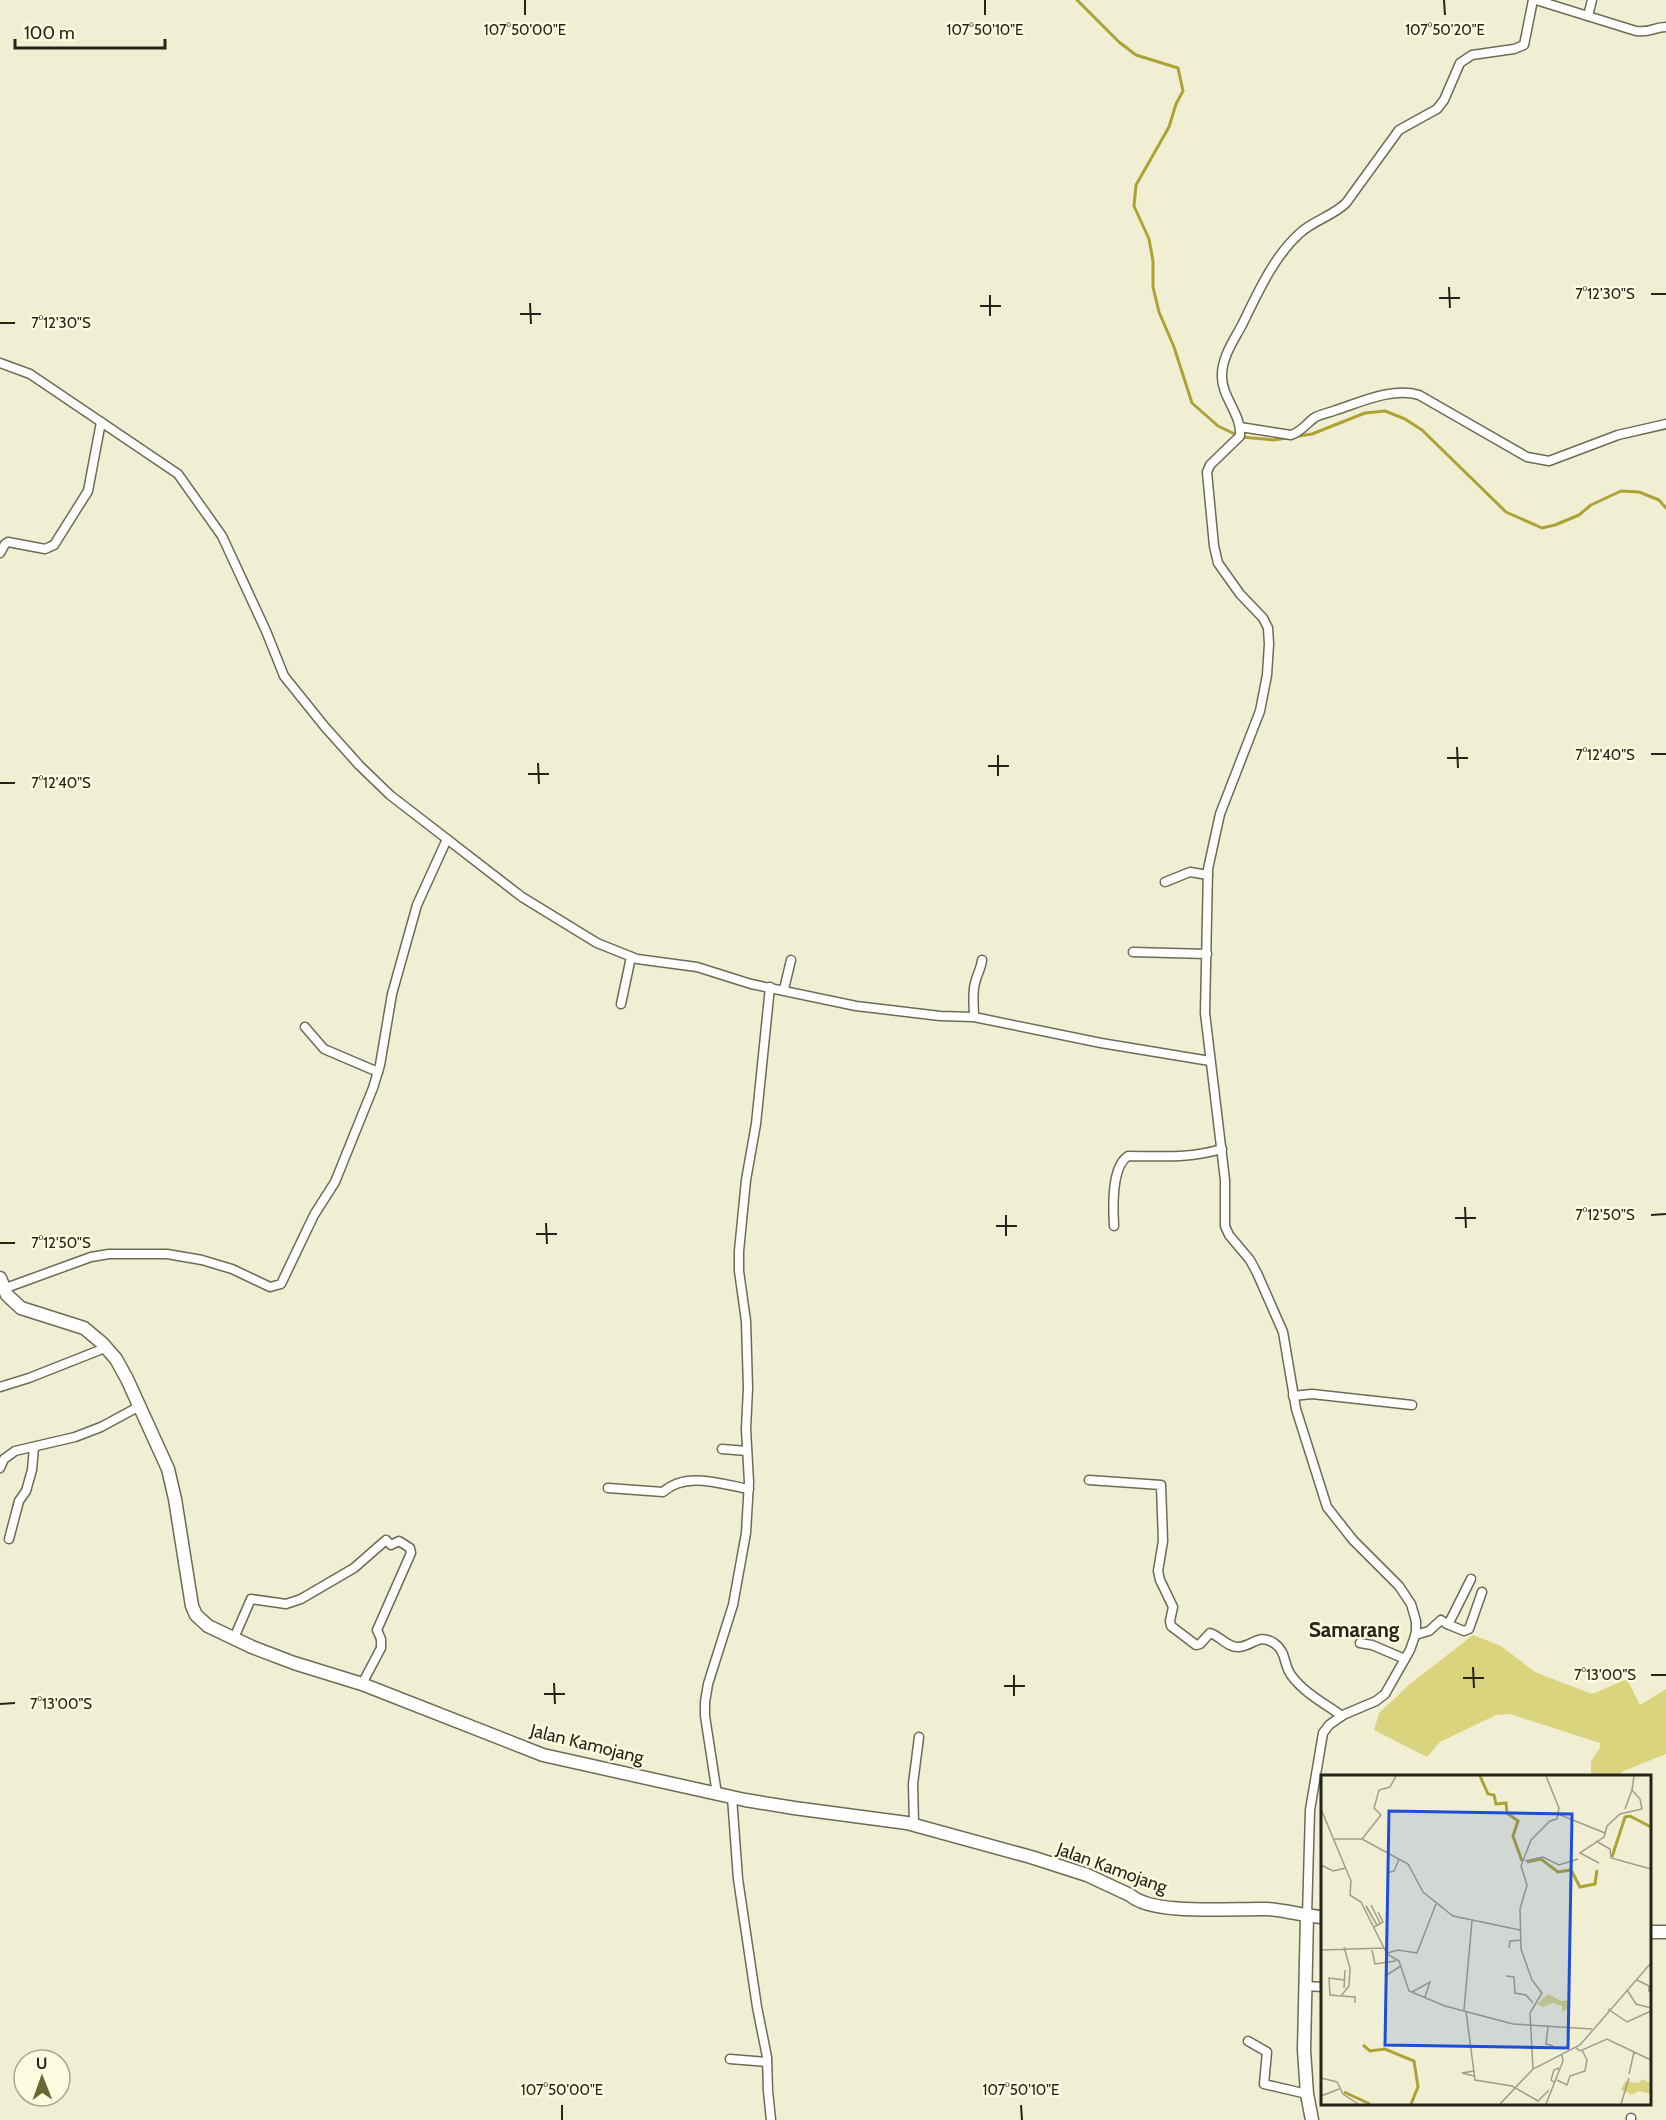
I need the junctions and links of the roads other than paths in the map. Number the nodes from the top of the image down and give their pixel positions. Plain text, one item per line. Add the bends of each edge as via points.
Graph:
1 (1534, 0) edge
2 (1592, 0) edge
3 (1588, 16) junction
4 (1666, 27) edge
5 (0, 363) edge
6 (101, 422) junction
7 (1666, 424) edge
8 (1240, 431) junction
9 (0, 553) edge
10 (447, 839) junction
11 (1208, 875) junction
12 (1165, 882) dead end
13 (1133, 952) dead end
14 (1207, 954) junction
15 (631, 957) junction
16 (791, 960) dead end
17 (982, 960) dead end
18 (770, 987) junction
19 (784, 989) junction
20 (621, 1004) dead end
21 (975, 1017) junction
22 (304, 1027) dead end
23 (1210, 1062) junction
24 (378, 1072) junction
25 (1222, 1149) junction
26 (1114, 1226) dead end
27 (2, 1283) edge
28 (105, 1348) junction
29 (0, 1387) edge
30 (1293, 1396) junction
31 (1412, 1405) dead end
32 (138, 1407) junction
33 (34, 1447) junction
34 (722, 1449) dead end
35 (747, 1451) junction
36 (0, 1468) edge
37 (1089, 1480) dead end
38 (608, 1488) dead end
39 (749, 1489) junction
40 (9, 1539) dead end
41 (1471, 1579) dead end
42 (1482, 1592) dead end
43 (1447, 1624) junction
44 (1415, 1635) junction
45 (234, 1638) junction
46 (1360, 1643) dead end
47 (1405, 1659) junction
48 (362, 1684) junction
49 (1342, 1716) junction
50 (919, 1737) dead end
51 (717, 1794) junction
52 (732, 1797) junction
53 (914, 1824) junction
54 (1307, 1917) junction
55 (1321, 1917) edge
56 (1306, 1986) junction
57 (1321, 1987) edge
58 (1248, 2041) dead end
59 (730, 2059) dead end
60 (767, 2062) junction
61 (1307, 2094) junction
62 (771, 2120) edge
63 (1312, 2120) edge

1 - 3 street
1 - 8 street via 1524,45 1472,55 1460,63 1437,109 1399,130 1344,205 1299,234 1262,282 1222,372
2 - 3 street
3 - 4 street via 1636,31
5 - 6 street via 30,374
6 - 9 street via 88,491 54,545 41,549 8,542
6 - 10 street via 181,478 222,536 284,676 300,698 390,795
7 - 8 street via 1618,435 1542,461 1527,457 1410,392 1362,401 1315,418 1291,435
8 - 11 street via 1207,472 1215,551 1219,566 1263,618 1268,628 1269,652 1260,711 1220,814
10 - 15 street via 522,897 597,943
10 - 24 street via 417,904 392,994
11 - 12 street via 1190,872
11 - 14 street
13 - 14 street
14 - 23 street via 1205,1013
15 - 18 street via 697,967
15 - 20 street
16 - 19 street
17 - 21 street via 972,996
18 - 19 street
18 - 35 street via 739,1251 746,1321
19 - 21 street via 856,1006
21 - 23 street
22 - 24 street via 324,1049
23 - 25 street
24 - 27 street via 335,1182 278,1286 268,1286 202,1260 167,1254 91,1257
25 - 26 street via 1178,1158 1124,1158 1116,1181
25 - 30 street via 1226,1230 1257,1273 1277,1316
27 - 28 main road, Jalan Kamojang via 14,1303 26,1311 84,1328
28 - 29 street
28 - 32 main road, Jalan Kamojang via 116,1359
30 - 31 street via 1312,1394
30 - 44 street via 1326,1507 1399,1586 1414,1613
32 - 33 street via 101,1427
32 - 45 main road, Jalan Kamojang via 168,1469 196,1615 208,1626
33 - 36 street via 8,1455
33 - 40 street via 32,1470
34 - 35 street
35 - 39 street
37 - 49 street via 1161,1485 1163,1541 1158,1571 1173,1607 1171,1626 1196,1645 1210,1633 1236,1647 1254,1640 1273,1643 1285,1655 1289,1671 1300,1686
38 - 39 street via 663,1492 685,1480
39 - 51 street via 737,1584 706,1692 705,1716
41 - 43 street
42 - 43 street via 1469,1629 1464,1631
43 - 44 street via 1441,1620 1429,1631
44 - 47 street
45 - 48 main road, Jalan Kamojang via 271,1655
45 - 48 street via 249,1600 286,1604 301,1599 354,1568 386,1540 391,1545 399,1541 411,1553 377,1630 381,1648
46 - 47 street
47 - 49 street via 1382,1696
48 - 51 main road, Jalan Kamojang via 543,1755
49 - 54 street via 1326,1728 1320,1748 1310,1810
50 - 53 street via 913,1784
51 - 52 main road, Jalan Kamojang
52 - 53 main road, Jalan Kamojang
52 - 60 street via 738,1879
53 - 54 main road, Jalan Kamojang via 1087,1875 1136,1900 1162,1907 1285,1910
54 - 55 main road, Jalan Kamojang
54 - 56 main road
56 - 57 street
56 - 61 main road
58 - 61 street via 1267,2052 1264,2084
59 - 60 street
60 - 62 street
61 - 63 main road

